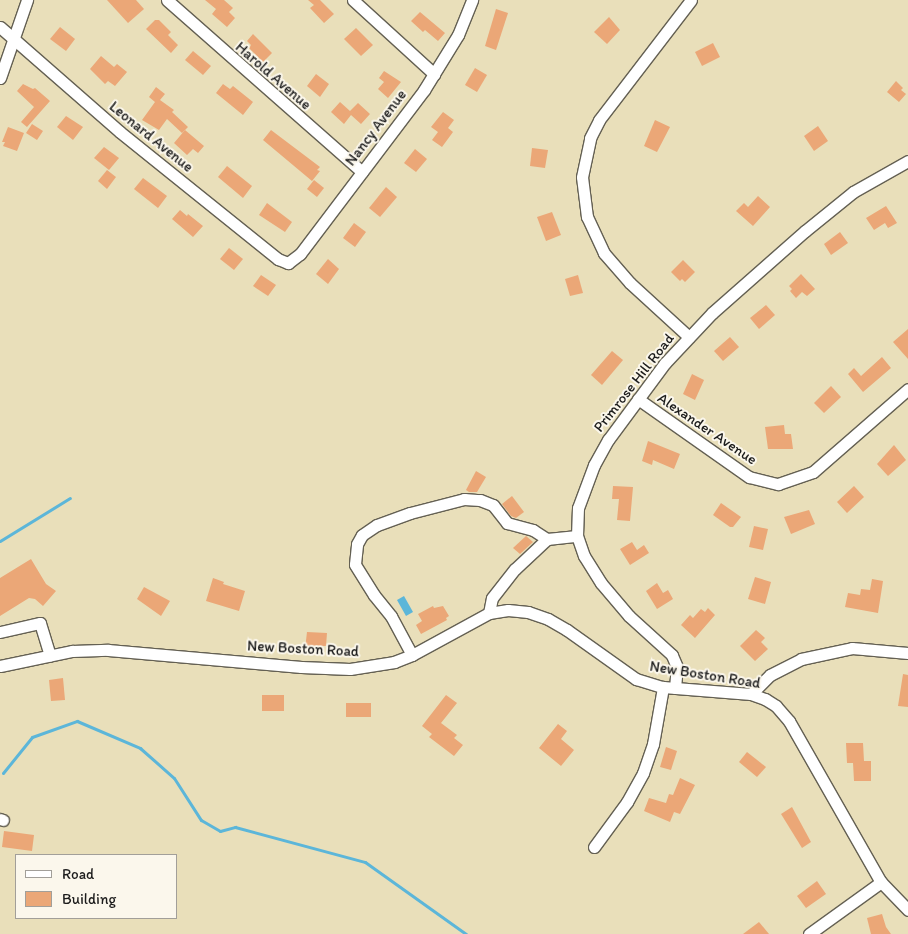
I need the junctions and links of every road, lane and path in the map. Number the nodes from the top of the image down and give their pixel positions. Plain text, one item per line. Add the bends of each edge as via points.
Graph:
1 (27, 0) edge
2 (167, 0) edge
3 (353, 0) edge
4 (472, 0) edge
5 (692, 0) edge
6 (0, 27) edge
7 (13, 39) junction
8 (434, 74) junction
9 (0, 78) edge
10 (908, 161) edge
11 (362, 172) junction
12 (288, 263) joint
13 (689, 337) junction
14 (908, 389) edge
15 (638, 399) junction
16 (577, 536) junction
17 (547, 539) junction
18 (489, 613) junction
19 (0, 632) edge
20 (908, 653) edge
21 (50, 655) junction
22 (412, 655) junction
23 (0, 666) edge
24 (663, 687) junction
25 (675, 688) junction
26 (751, 694) junction
27 (594, 847) dead end
28 (881, 882) junction
29 (908, 910) edge
30 (809, 934) edge

1 - 7 street
2 - 11 street, Harold Avenue
3 - 8 street
4 - 8 street, Nancy Avenue via 458,35
5 - 13 street via 598,120 590,138 582,177 587,217 604,254 630,283
6 - 7 street, Leonard Avenue
7 - 9 street
7 - 12 street, Leonard Avenue via 120,132 278,259
8 - 11 street, Nancy Avenue
10 - 13 street, Primrose Hill Road via 853,192 737,290
11 - 12 street, Nancy Avenue via 300,254
13 - 15 street, Primrose Hill Road
14 - 15 street, Alexander Avenue via 813,472 778,484 749,477
15 - 16 street, Primrose Hill Road via 594,464 578,508
16 - 17 street
16 - 25 street, Primrose Hill Road via 584,556 601,583 630,616 672,655 677,668
17 - 18 street via 515,569 492,598
17 - 22 street via 533,530 507,522 493,505 464,499 410,513 377,525 362,535 357,544 355,564 374,596 391,616
18 - 22 street, New Boston Road
18 - 24 street, New Boston Road via 508,610 528,612 548,619 636,679
19 - 21 street via 40,623
20 - 26 street via 852,648 801,659 770,675
21 - 22 street, New Boston Road via 108,650 350,669 394,662
21 - 23 street, New Boston Road
24 - 25 street, New Boston Road
24 - 27 street via 653,744 643,773 627,802
25 - 26 street, New Boston Road
26 - 28 street, New Boston Road via 770,703 789,721
28 - 29 street, New Boston Road
28 - 30 street

